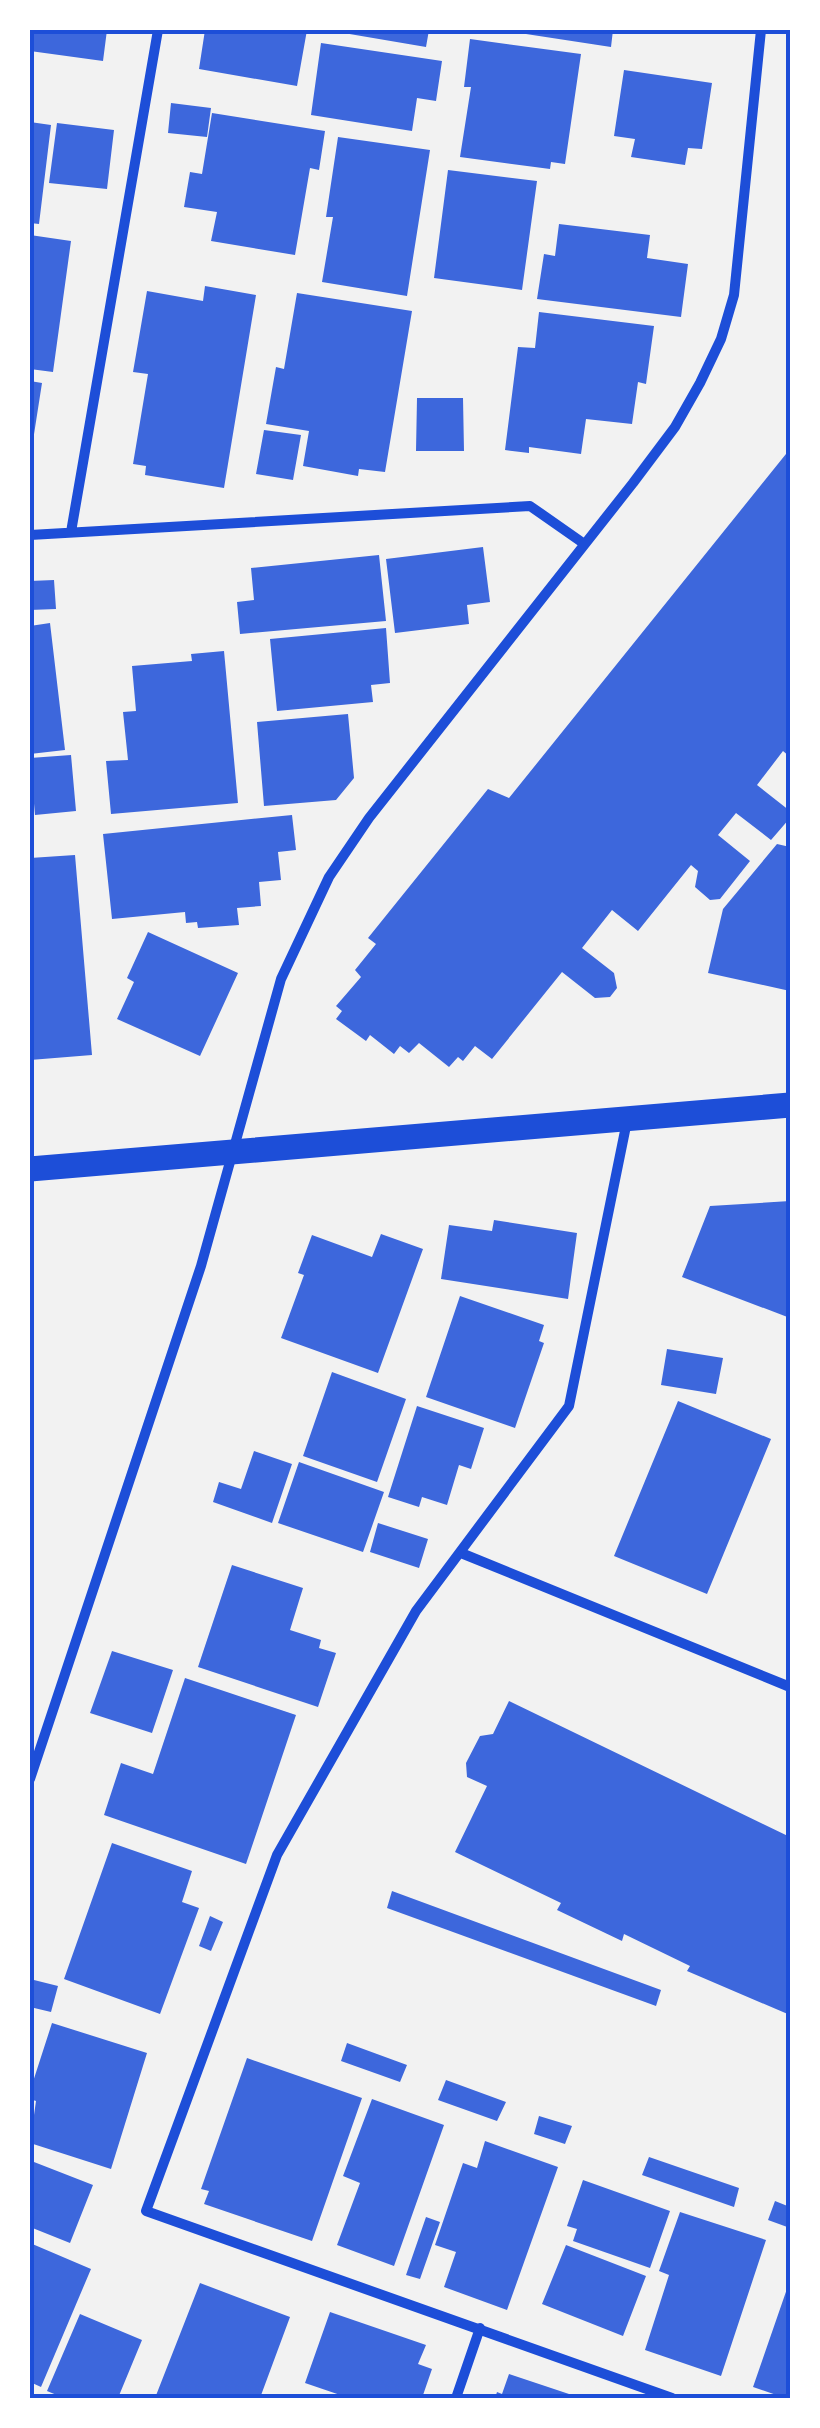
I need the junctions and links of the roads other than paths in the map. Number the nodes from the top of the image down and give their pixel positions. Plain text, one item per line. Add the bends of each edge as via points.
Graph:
1 (158, 30) edge
2 (761, 30) edge
3 (70, 532) junction
4 (30, 535) edge
5 (583, 543) junction
6 (790, 1105) edge
7 (628, 1120) junction
8 (234, 1151) junction
9 (30, 1169) edge
10 (461, 1553) junction
11 (790, 1687) edge
12 (30, 1780) edge
13 (480, 2328) junction
14 (456, 2398) edge
15 (672, 2398) edge

1 - 3 street
2 - 5 street via 734,295 721,339 676,427
3 - 4 street
3 - 5 street via 530,506
5 - 8 street via 329,877 281,979
6 - 7 main road
7 - 8 main road
7 - 10 street via 569,1406
8 - 9 main road
8 - 12 street
10 - 11 street
10 - 13 street via 416,1611 276,1855 146,2211
13 - 14 street
13 - 15 street

